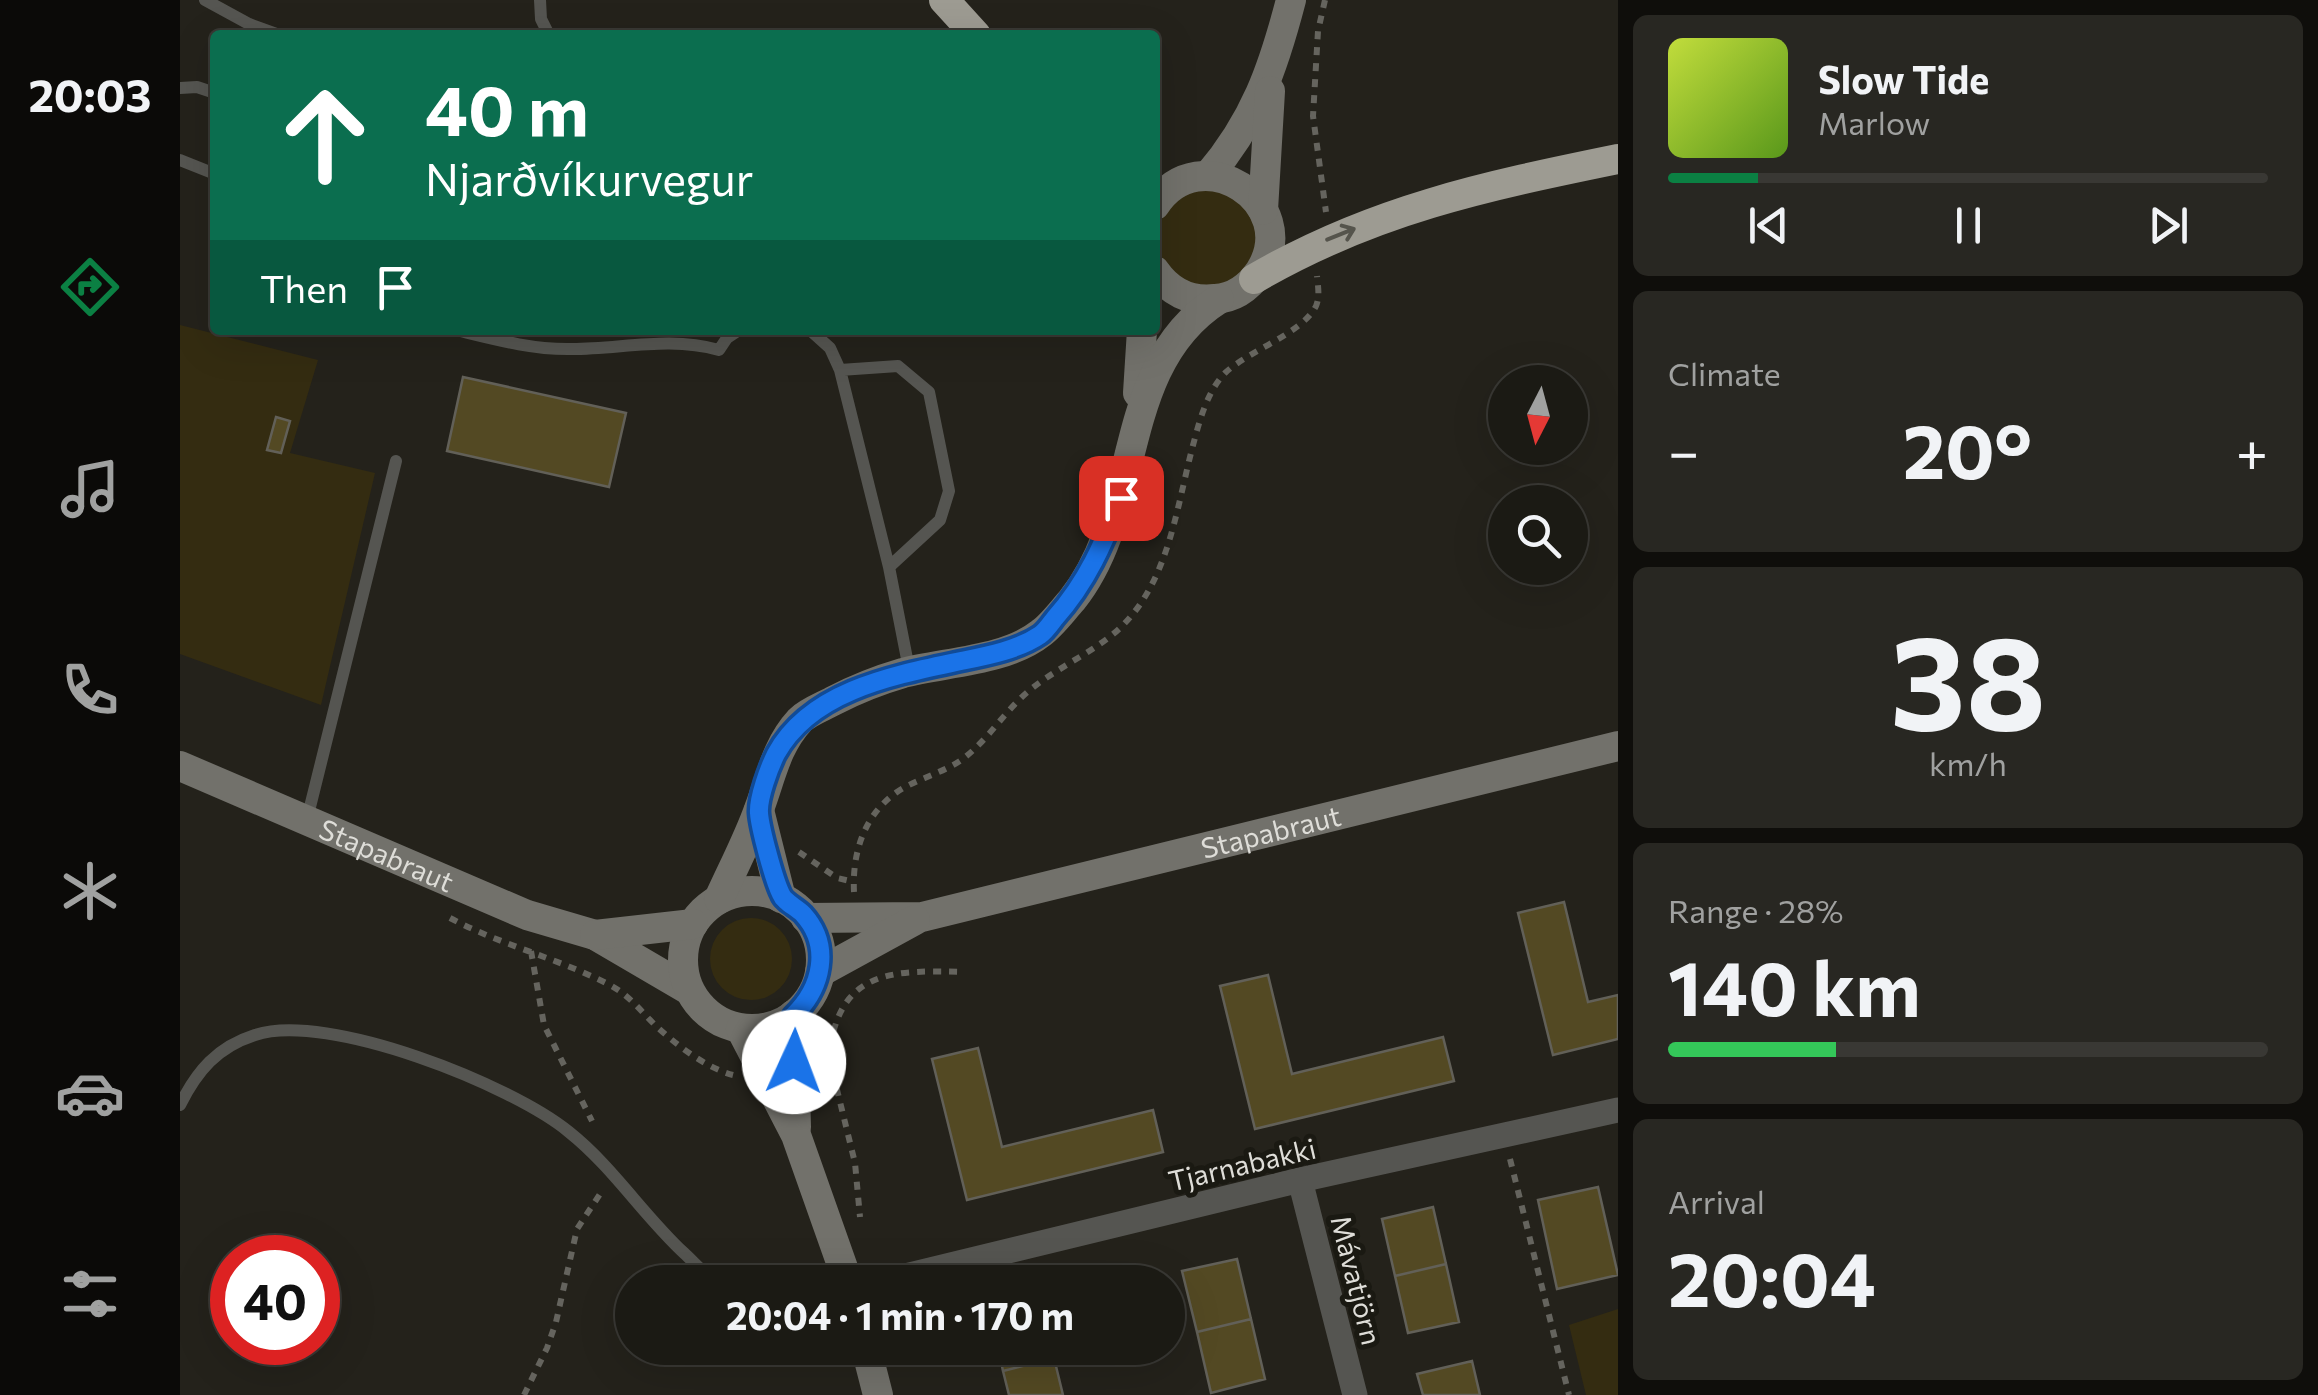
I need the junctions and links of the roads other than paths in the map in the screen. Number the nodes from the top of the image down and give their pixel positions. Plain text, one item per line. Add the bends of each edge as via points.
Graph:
1 (205, 0) edge
2 (540, 0) edge
3 (944, 0) edge
4 (1292, 0) edge
5 (265, 30) edge
6 (547, 30) edge
7 (971, 30) edge
8 (1271, 73) junction
9 (180, 88) edge
10 (210, 91) edge
11 (1618, 159) edge
12 (180, 160) edge
13 (210, 172) edge
14 (1208, 176) junction
15 (1160, 200) edge
16 (1263, 210) junction
17 (1160, 279) edge
18 (1254, 279) junction
19 (1218, 299) junction
20 (480, 335) edge
21 (620, 335) edge
22 (732, 335) edge
23 (816, 335) edge
24 (1142, 335) edge
25 (619, 347) junction
26 (840, 370) junction
27 (1136, 426) junction
28 (396, 460) dead end
29 (888, 567) junction
30 (909, 672) junction
31 (1618, 746) edge
32 (180, 766) edge
33 (759, 810) junction
34 (307, 819) junction
35 (782, 898) junction
36 (719, 900) junction
37 (922, 916) junction
38 (806, 918) junction
39 (692, 924) junction
40 (595, 935) junction
41 (820, 972) junction
42 (689, 990) junction
43 (793, 1016) junction
44 (741, 1028) junction
45 (180, 1105) edge
46 (1618, 1110) edge
47 (796, 1135) junction
48 (1300, 1180) junction
49 (699, 1265) edge
50 (842, 1265) edge
51 (951, 1265) edge
52 (870, 1365) edge
53 (878, 1395) edge
54 (1355, 1395) edge

1 - 5 lane
2 - 6 lane
3 - 7 highway
4 - 8 street
8 - 14 street via 1232,148
8 - 16 street
9 - 10 lane
18 -> 11 highway via 1338,235 1433,200
12 - 13 lane
14 - 15 street via 1174,185
14 - 16 street via 1240,185
16 - 18 street via 1270,246
17 - 19 street via 1179,294
18 - 19 street
19 - 27 street via 1169,344
20 - 25 lane via 544,348
21 - 25 lane
22 - 25 lane via 718,350 667,341
23 - 26 lane
24 - 27 street
26 - 29 lane
26 - 29 lane via 898,366 929,392 950,491 940,520
27 - 30 street via 1121,498 1100,552 1074,597 1040,634 996,654
28 - 34 lane
29 - 30 lane
30 - 33 street via 802,718 775,756
31 - 37 street, Stapabraut
32 - 34 street, Stapabraut
33 - 35 street
33 - 36 street
34 - 40 street, Stapabraut via 527,915
35 - 36 street via 739,892
35 - 38 street
36 - 39 street
37 - 38 street, Stapabraut
37 - 41 street, Stapabraut
38 - 41 street via 816,934
39 - 40 street, Stapabraut
39 - 42 street via 684,946
40 - 42 street, Stapabraut
41 - 43 street
42 - 44 street, Stapabraut via 720,1022
43 - 44 street via 759,1029
43 - 47 street
44 - 47 street
45 - 49 lane via 196,1073 256,1034 306,1029 386,1047 515,1098 566,1130
46 - 48 street, Tjarnabakki
47 - 50 street
48 - 51 street, Tjarnabakki
48 - 54 street, Mávatjörn
52 - 53 street

